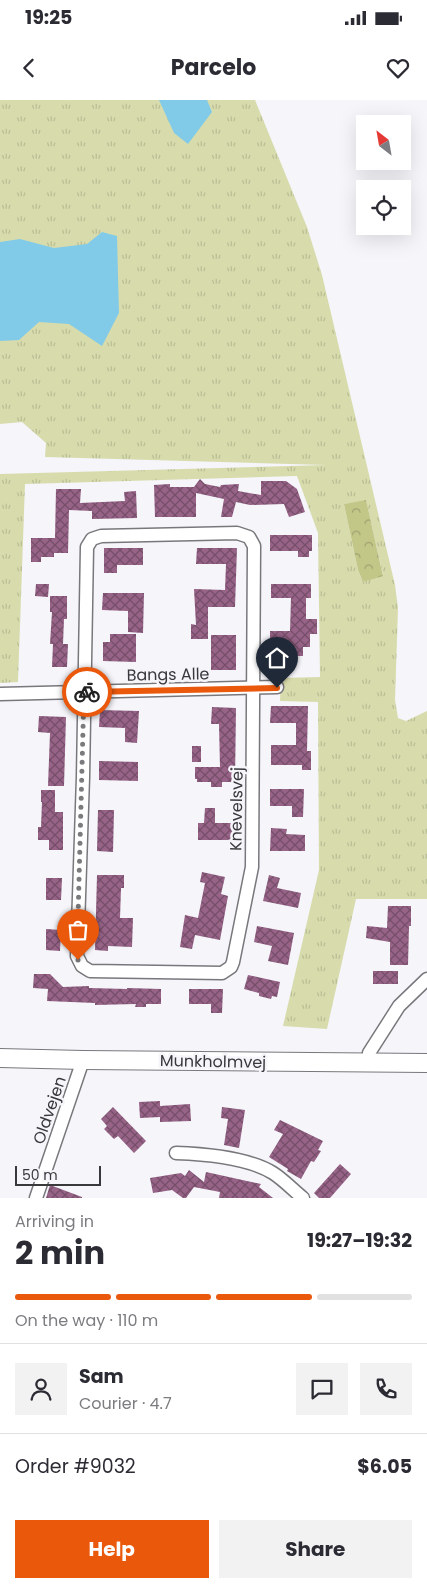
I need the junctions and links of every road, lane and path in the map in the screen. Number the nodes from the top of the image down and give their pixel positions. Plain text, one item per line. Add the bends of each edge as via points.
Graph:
1 (254, 688) junction
2 (277, 688) dead end
3 (84, 692) junction
4 (0, 694) edge
5 (427, 979) edge
6 (0, 1058) edge
7 (83, 1060) junction
8 (369, 1062) junction
9 (427, 1063) edge
10 (176, 1153) dead end
11 (36, 1198) edge
12 (302, 1198) edge

1 - 2 street, Bangs Alle
1 - 3 street, Bangs Alle
1 - 3 street, Knevelsvej via 254,546 251,539 237,533 102,536 91,540 86,550
1 - 3 street, Knevelsvej via 252,867 233,962 222,972 90,971 80,964 77,956
3 - 4 street, Bangs Alle
5 - 8 street via 399,1006 369,1053
6 - 7 street, Munkholmvej
7 - 8 street, Munkholmvej
7 - 11 street, Oldvejen
8 - 9 street, Munkholmvej
10 - 12 street via 197,1153 264,1168

